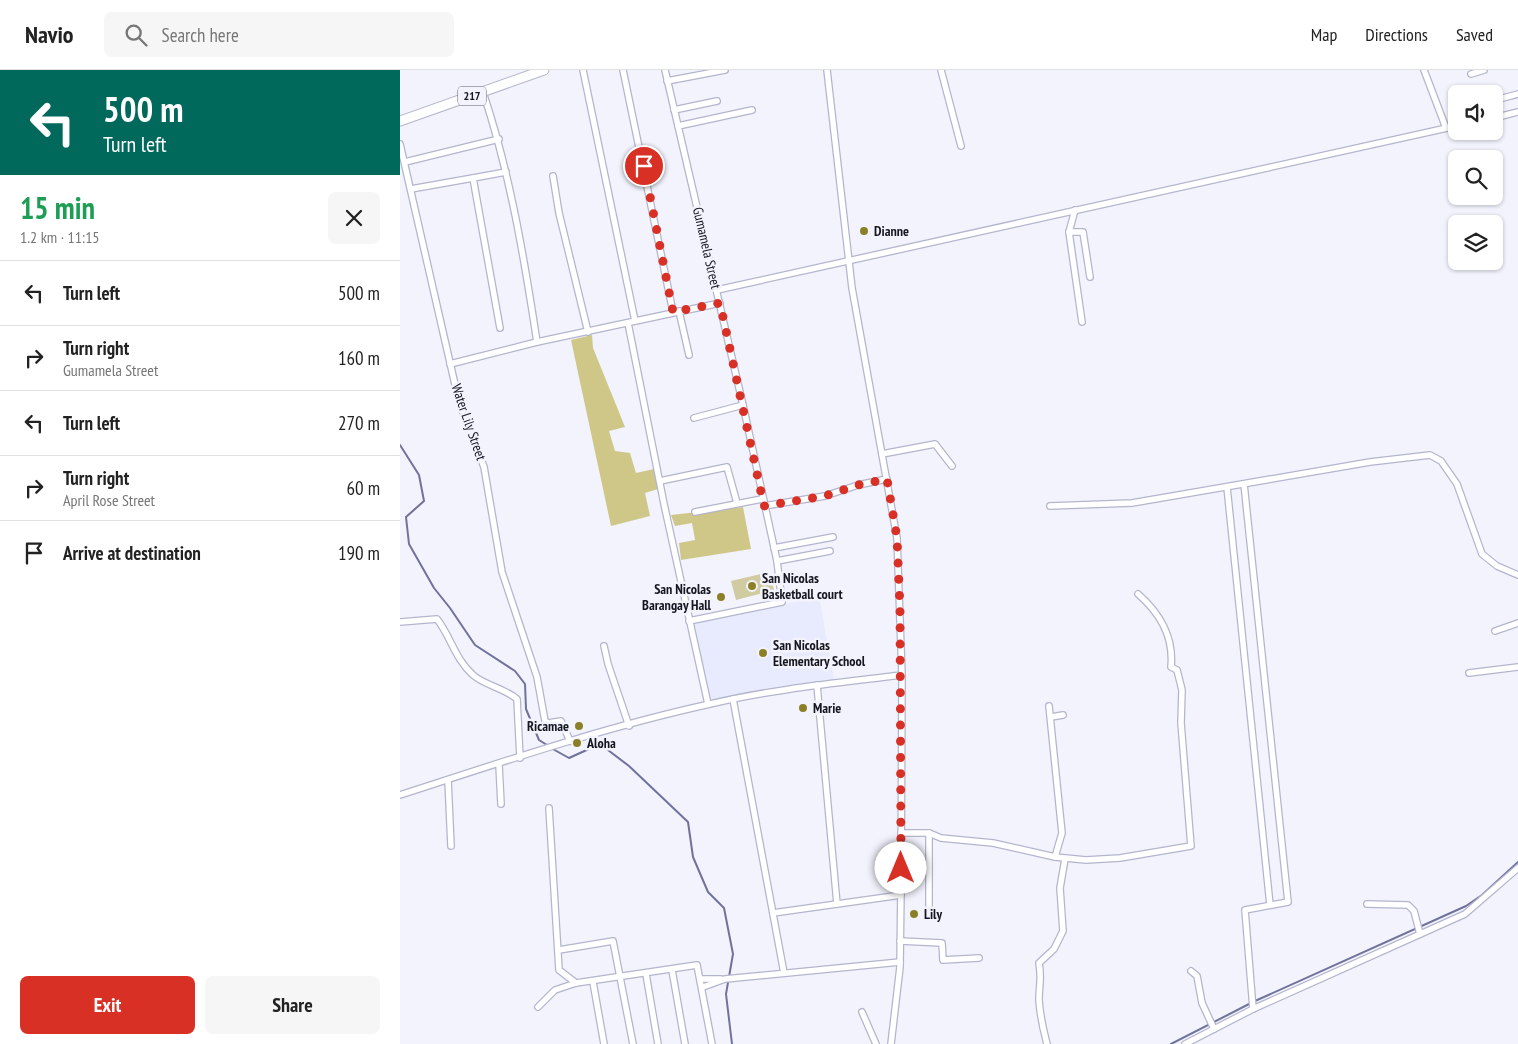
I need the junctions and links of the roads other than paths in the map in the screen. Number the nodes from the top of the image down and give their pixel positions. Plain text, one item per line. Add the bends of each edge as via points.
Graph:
1 (544, 70) edge
2 (583, 70) edge
3 (623, 70) edge
4 (664, 70) edge
5 (725, 70) edge
6 (827, 70) edge
7 (941, 70) edge
8 (1424, 70) edge
9 (1484, 70) edge
10 (1470, 74) dead end
11 (667, 82) junction
12 (483, 92) junction
13 (1518, 94) edge
14 (1503, 98) dead end
15 (717, 101) dead end
16 (674, 110) junction
17 (752, 110) dead end
18 (1518, 112) edge
19 (1503, 116) edge
20 (400, 121) edge
21 (678, 126) junction
22 (1446, 128) joint
23 (499, 139) junction
24 (400, 144) edge
25 (961, 146) dead end
26 (405, 162) junction
27 (506, 172) junction
28 (553, 176) dead end
29 (473, 178) junction
30 (411, 189) junction
31 (1074, 210) junction
32 (1069, 232) junction
33 (848, 261) junction
34 (1090, 277) dead end
35 (717, 290) junction
36 (720, 303) junction
37 (676, 312) junction
38 (635, 321) junction
39 (628, 322) junction
40 (1082, 322) dead end
41 (500, 328) dead end
42 (588, 332) junction
43 (537, 342) junction
44 (689, 355) dead end
45 (450, 364) junction
46 (744, 406) junction
47 (694, 418) dead end
48 (882, 454) junction
49 (952, 466) dead end
50 (887, 479) junction
51 (660, 481) junction
52 (1244, 484) junction
53 (1227, 487) junction
54 (762, 499) junction
55 (737, 503) junction
56 (764, 506) junction
57 (1050, 506) dead end
58 (695, 512) dead end
59 (833, 538) dead end
60 (774, 548) junction
61 (830, 551) dead end
62 (777, 561) junction
63 (1518, 575) edge
64 (1138, 594) dead end
65 (689, 621) junction
66 (400, 622) edge
67 (1518, 624) edge
68 (1495, 631) dead end
69 (604, 646) dead end
70 (1518, 667) edge
71 (1469, 673) dead end
72 (902, 675) junction
73 (817, 686) junction
74 (733, 699) junction
75 (708, 704) junction
76 (1049, 706) dead end
77 (1063, 715) dead end
78 (1051, 717) junction
79 (630, 726) junction
80 (570, 741) junction
81 (520, 758) junction
82 (500, 765) junction
83 (448, 780) junction
84 (400, 795) edge
85 (501, 804) dead end
86 (549, 808) dead end
87 (901, 833) junction
88 (929, 833) junction
89 (451, 846) dead end
90 (1055, 857) junction
91 (1066, 859) junction
92 (1518, 868) edge
93 (901, 895) junction
94 (837, 904) junction
95 (1367, 904) dead end
96 (929, 905) dead end
97 (1270, 905) junction
98 (773, 913) junction
99 (1420, 934) junction
100 (900, 941) junction
101 (559, 950) junction
102 (979, 958) dead end
103 (900, 962) junction
104 (672, 970) junction
105 (1190, 971) dead end
106 (784, 973) junction
107 (646, 974) junction
108 (619, 978) junction
109 (701, 978) junction
110 (725, 980) junction
111 (593, 982) junction
112 (576, 983) junction
113 (703, 987) junction
114 (538, 1007) dead end
115 (1253, 1009) junction
116 (862, 1012) dead end
117 (1214, 1029) junction
118 (604, 1044) edge
119 (633, 1044) edge
120 (658, 1044) edge
121 (685, 1044) edge
122 (712, 1044) edge
123 (876, 1044) edge
124 (891, 1044) edge
125 (1047, 1044) edge
126 (1185, 1044) edge

1 - 12 main road, 217
2 - 38 street
3 - 37 street
4 - 11 street, Gumamela Street
5 - 11 street
6 - 33 street
7 - 25 street
8 - 22 street
9 - 10 street
11 - 16 street, Gumamela Street
12 - 20 main road, 217
12 - 23 street
13 - 14 street
15 - 16 street
16 - 21 street, Gumamela Street
17 - 21 street
18 - 19 street
21 - 35 street, Gumamela Street
22 - 31 street
23 - 26 street
23 - 27 street
24 - 26 street, Water Lily Street
26 - 30 street, Water Lily Street
27 - 29 street
27 - 43 street
28 - 42 street
29 - 30 street
29 - 41 street
30 - 45 street, Water Lily Street
31 - 32 street
31 - 33 street
32 - 34 street via 1083,232
32 - 40 street
33 - 35 street
33 - 48 street
35 - 36 street, Gumamela Street
36 - 37 street
36 - 46 street, Gumamela Street
37 - 38 street
37 - 44 street
38 - 39 street
39 - 42 street
39 - 51 street
42 - 43 street
43 - 45 street
45 - 80 street, Water Lily Street via 460,402 483,460 502,572 536,677 545,721 561,721
46 - 47 street
46 - 54 street, Gumamela Street
48 - 49 street via 935,444
48 - 50 street
50 - 56 street via 825,496
50 - 72 street via 897,538
51 - 55 street via 727,467
51 - 65 street
52 - 53 street
52 - 63 street via 1430,455 1441,460 1457,484 1482,554 1497,566
52 - 97 street via 1288,902
53 - 57 street via 1132,503
53 - 97 street
54 - 55 street
54 - 56 street, Gumamela Street
55 - 58 street
56 - 60 street, Gumamela Street
59 - 60 street
60 - 62 street, Gumamela Street
61 - 62 street
62 - 65 street, Gumamela Street via 782,602
64 - 91 street via 1162,620 1173,650 1171,667 1177,670 1182,690 1181,723 1192,844 1120,858
65 - 75 street
66 - 81 street via 437,619 462,664 486,684 517,699
67 - 68 street
69 - 79 street
70 - 71 street
72 - 73 street
72 - 87 street
73 - 74 street
73 - 94 street
74 - 75 street
74 - 98 street
75 - 79 street
76 - 78 street
77 - 78 street
78 - 90 street via 1062,832
79 - 80 street
80 - 81 street
81 - 82 street
82 - 83 street
82 - 85 street
83 - 84 street
83 - 89 street
86 - 101 street
87 - 88 street
87 - 93 street
88 - 90 street via 941,838 993,843
88 - 96 street
90 - 91 street
91 - 125 street via 1060,888 1063,931 1054,949 1038,964 1042,979 1041,1017
92 - 99 street via 1465,914
93 - 94 street
93 - 100 street
94 - 98 street
95 - 99 street via 1408,905 1414,911
97 - 115 street via 1244,910
98 - 106 street
99 - 115 street
100 - 102 street via 942,943 943,960
100 - 103 street
101 - 108 street via 613,941
101 - 112 street via 559,970
103 - 106 street
103 - 124 street
104 - 107 street
104 - 109 street via 697,965
104 - 121 street
105 - 117 street via 1197,976 1202,1003
106 - 110 street
107 - 108 street
107 - 120 street
108 - 111 street
108 - 119 street
109 - 110 street
109 - 113 street
110 - 113 street
111 - 112 street
111 - 118 street
112 - 114 street via 555,990
113 - 122 street
115 - 117 street
116 - 123 street
117 - 126 street

